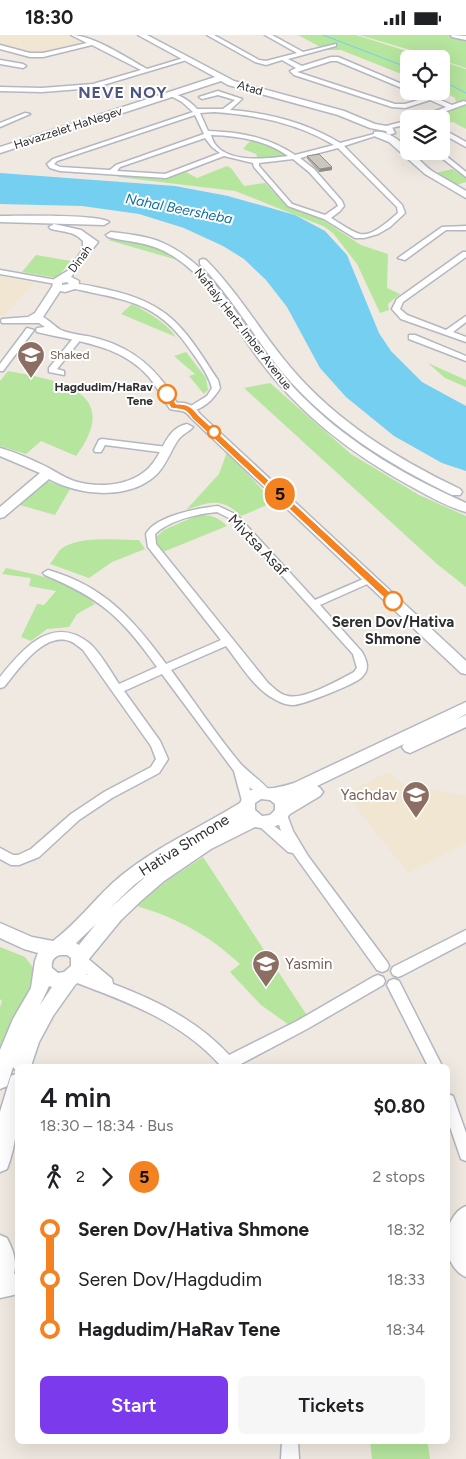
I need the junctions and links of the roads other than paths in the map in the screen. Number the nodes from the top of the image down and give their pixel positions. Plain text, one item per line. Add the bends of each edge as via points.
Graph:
1 (74, 35) edge
2 (142, 35) edge
3 (210, 35) edge
4 (268, 35) edge
5 (455, 35) edge
6 (466, 38) edge
7 (93, 43) junction
8 (334, 45) dead end
9 (0, 47) edge
10 (303, 54) junction
11 (187, 59) junction
12 (284, 59) junction
13 (0, 62) edge
14 (23, 66) dead end
15 (301, 68) junction
16 (147, 71) junction
17 (222, 78) junction
18 (400, 85) edge
19 (0, 89) edge
20 (173, 95) junction
21 (202, 97) dead end
22 (424, 100) edge
23 (435, 100) edge
24 (464, 103) dead end
25 (451, 107) junction
26 (226, 110) junction
27 (443, 110) edge
28 (198, 112) junction
29 (27, 114) dead end
30 (0, 125) edge
31 (400, 125) edge
32 (383, 132) junction
33 (207, 134) junction
34 (450, 135) edge
35 (338, 144) junction
36 (466, 145) edge
37 (0, 150) edge
38 (224, 154) junction
39 (296, 156) junction
40 (447, 160) edge
41 (256, 162) junction
42 (112, 172) junction
43 (466, 175) edge
44 (466, 195) edge
45 (326, 218) junction
46 (0, 219) edge
47 (0, 225) edge
48 (18, 225) junction
49 (466, 228) edge
50 (110, 229) junction
51 (89, 233) junction
52 (88, 250) junction
53 (466, 254) edge
54 (402, 258) dead end
55 (0, 272) edge
56 (58, 283) junction
57 (73, 286) junction
58 (466, 318) edge
59 (3, 321) edge
60 (36, 325) junction
61 (447, 333) junction
62 (75, 337) junction
63 (412, 337) dead end
64 (466, 340) edge
65 (466, 359) edge
66 (0, 369) edge
67 (61, 373) dead end
68 (173, 416) junction
69 (190, 420) junction
70 (173, 437) junction
71 (98, 450) dead end
72 (167, 450) junction
73 (0, 452) edge
74 (48, 473) junction
75 (466, 497) edge
76 (466, 509) edge
77 (0, 514) edge
78 (48, 573) dead end
79 (371, 579) junction
80 (314, 604) junction
81 (228, 641) junction
82 (164, 669) junction
83 (466, 669) edge
84 (0, 684) edge
85 (118, 689) junction
86 (466, 708) edge
87 (466, 721) edge
88 (235, 765) junction
89 (269, 793) junction
90 (283, 812) junction
91 (253, 813) junction
92 (0, 853) edge
93 (304, 860) junction
94 (0, 930) edge
95 (466, 935) edge
96 (16, 939) junction
97 (56, 948) junction
98 (382, 966) junction
99 (43, 968) junction
100 (76, 968) junction
101 (398, 971) junction
102 (378, 981) junction
103 (394, 985) junction
104 (23, 1064) edge
105 (228, 1064) edge
106 (231, 1064) edge
107 (434, 1064) edge
108 (0, 1080) edge
109 (15, 1093) edge
110 (450, 1107) edge
111 (466, 1154) edge
112 (0, 1162) edge
113 (461, 1219) edge
114 (6, 1248) edge
115 (458, 1263) edge
116 (15, 1284) edge
117 (0, 1286) edge
118 (290, 1444) edge
119 (290, 1459) edge

1 - 7 street
2 - 11 street, Atad
3 - 12 street via 261,62
4 - 10 street
5 - 6 street
7 - 9 street via 43,55
7 - 16 street
8 - 10 street
10 - 12 street
11 - 16 street
11 - 17 street, Atad
12 - 15 street
13 - 14 street
15 - 18 street via 338,59
15 - 22 street via 293,72 394,106 407,106
16 - 19 street via 82,88
17 - 20 street, Havazzelet HaNegev
17 - 32 street, Atad via 246,88 341,113
20 - 28 street
20 - 37 street, Havazzelet HaNegev
21 - 26 street via 218,93 239,99
23 - 25 street
24 - 25 street
25 - 27 street
26 - 28 street
26 - 35 street via 261,115 306,129
28 - 33 street
28 - 42 street via 50,164 60,169
29 - 30 street
31 - 32 street
32 - 35 street
32 - 44 street, Atad via 428,173
33 - 38 street
33 - 39 street via 248,136
33 - 42 street via 118,166
34 - 36 street
35 - 39 street
35 - 45 street via 402,210 398,217 364,237
38 - 41 street
38 - 42 street via 166,175
39 - 41 street
39 - 45 street via 341,205 338,211
40 - 43 street
41 - 45 street via 290,205
46 - 50 street, Naftaly Hertz Imber Avenue via 55,219
47 - 48 street
48 - 51 street via 74,225
48 - 52 street via 75,231 86,237
49 - 54 street via 444,229
50 - 51 street via 97,237
50 - 51 street via 91,225
50 - 57 street, Dinah via 78,273
50 - 75 street, Naftaly Hertz Imber Avenue via 164,239 202,261 220,280 287,370 325,409 382,452
50 - 76 street, Naftaly Hertz Imber Avenue via 152,242 191,264 209,283 275,373 313,413 383,465
51 - 52 street, Dinah via 93,241
52 - 56 street, Dinah via 72,272
53 - 61 street via 396,306 404,317
55 - 56 street
56 - 57 street via 69,279
56 - 60 street, Dinah
57 - 60 street, Dinah
57 - 69 street via 138,301 162,313 177,326 216,387
58 - 61 street
59 - 60 street
60 - 62 street
60 - 66 street, Dinah
61 - 64 street
62 - 67 street via 52,370
62 - 68 street via 112,348 144,366 167,394
63 - 65 street
68 - 69 street
68 - 69 street via 185,406
68 - 70 street
69 - 70 street
69 - 79 street via 215,433
70 - 72 street
71 - 72 street via 102,442
72 - 74 street via 151,474 124,487 81,487
73 - 74 street
74 - 77 street
78 - 82 street via 83,588 124,617
79 - 80 street
79 - 83 street
80 - 81 street via 357,652 362,668 358,675 304,700 294,702 278,698 264,686
80 - 81 street, Mivtsa Asaf via 234,517 224,511 204,510 156,529 149,539 153,550
81 - 82 street
82 - 85 street
82 - 88 street
84 - 85 street via 36,643 65,636 87,647
85 - 92 street via 156,744 162,759 159,765 145,777 108,795 76,817 35,853 19,860 11,860
86 - 89 street via 297,789
87 - 90 street via 299,800
88 - 89 street via 251,782
88 - 91 street
89 - 90 street via 283,803
89 - 91 street via 255,795
90 - 91 street via 276,820
90 - 93 street via 288,832
91 - 93 street
91 - 97 street, Hativa Shmone via 174,847 146,866 110,896 72,938
91 - 100 street, Hativa Shmone via 158,877 123,906
93 - 98 street
94 - 96 street
95 - 101 street
96 - 97 street
96 - 99 street via 36,953
97 - 99 street via 46,956
97 - 100 street via 69,948
98 - 101 street via 390,965
98 - 102 street via 376,973
99 - 100 street via 49,978 64,981
99 - 108 street via 38,990 20,1025
100 - 104 street, Hativa Shmone via 45,1011
100 - 105 street via 191,1030
101 - 103 street via 399,979
102 - 103 street via 387,986
102 - 106 street
103 - 107 street
109 - 112 street
110 - 111 street
113 - 115 street via 454,1235
114 - 117 street via 6,1267
116 - 117 street
118 - 119 street

